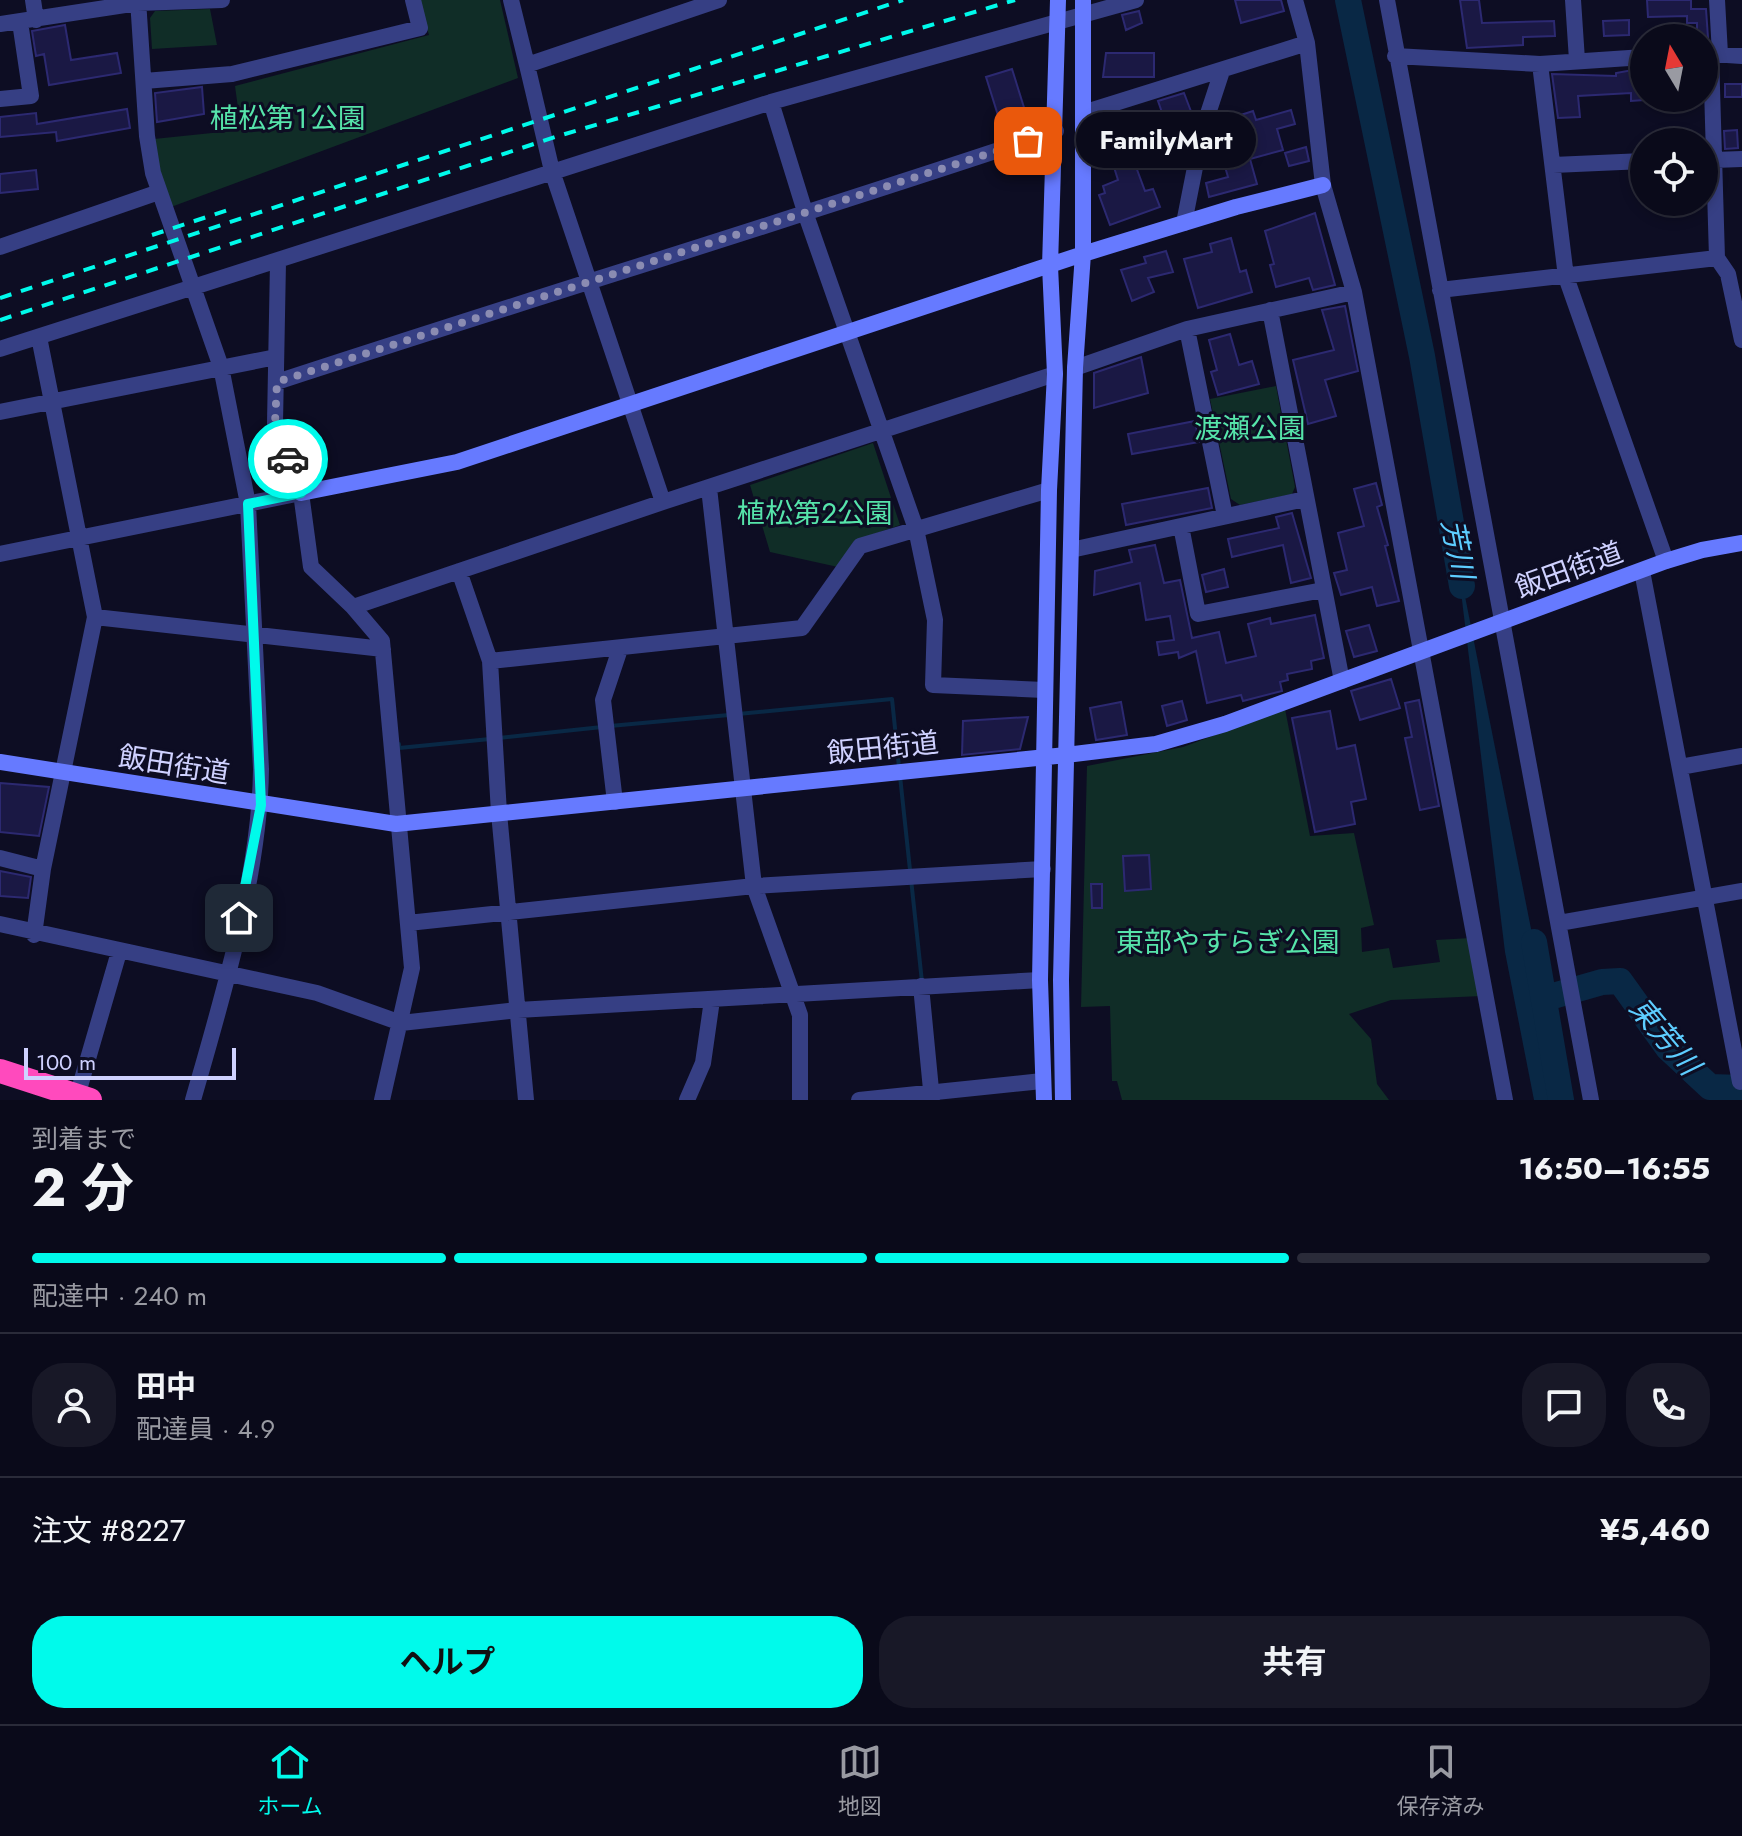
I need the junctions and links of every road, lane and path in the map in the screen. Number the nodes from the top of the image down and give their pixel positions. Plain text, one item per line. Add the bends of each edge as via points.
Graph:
1 (33, 0) edge
2 (216, 0) edge
3 (222, 0) edge
4 (413, 0) edge
5 (511, 0) edge
6 (719, 0) edge
7 (1058, 0) edge
8 (1136, 0) edge
9 (1295, 0) edge
10 (1387, 0) edge
11 (1573, 0) edge
12 (1717, 0) edge
13 (138, 2) edge
14 (1083, 8) edge
15 (28, 21) junction
16 (1058, 22) junction
17 (0, 24) edge
18 (1715, 24) edge
19 (1307, 43) junction
20 (1718, 54) edge
21 (1395, 56) junction
22 (1742, 56) edge
23 (1630, 58) edge
24 (1577, 60) junction
25 (1540, 64) junction
26 (527, 65) junction
27 (1222, 71) junction
28 (144, 81) junction
29 (0, 99) edge
30 (771, 102) junction
31 (1083, 113) junction
32 (1056, 131) junction
33 (1742, 159) edge
34 (1630, 162) edge
35 (1718, 163) edge
36 (1553, 165) junction
37 (552, 171) junction
38 (1323, 185) junction
39 (159, 192) junction
40 (806, 215) junction
41 (1714, 216) edge
42 (1184, 223) junction
43 (0, 247) edge
44 (1083, 254) junction
45 (1717, 258) junction
46 (278, 262) junction
47 (1050, 266) junction
48 (1566, 277) junction
49 (590, 280) junction
50 (191, 287) junction
51 (1440, 290) junction
52 (1354, 292) junction
53 (1270, 310) junction
54 (1187, 329) junction
55 (847, 333) junction
56 (39, 337) junction
57 (1742, 340) edge
58 (0, 349) edge
59 (276, 357) junction
60 (221, 367) junction
61 (1075, 368) junction
62 (1055, 374) junction
63 (277, 382) junction
64 (51, 403) junction
65 (632, 405) junction
66 (0, 412) edge
67 (882, 431) junction
68 (709, 488) junction
69 (1049, 490) junction
70 (301, 493) junction
71 (1305, 499) junction
72 (663, 502) junction
73 (248, 504) junction
74 (1225, 516) junction
75 (1181, 526) junction
76 (916, 529) junction
77 (79, 539) junction
78 (1742, 543) edge
79 (1071, 550) junction
80 (0, 554) edge
81 (1666, 561) junction
82 (459, 571) junction
83 (1642, 571) junction
84 (1323, 590) junction
85 (353, 607) junction
86 (95, 617) junction
87 (1501, 622) junction
88 (254, 636) junction
89 (729, 638) junction
90 (383, 649) junction
91 (620, 649) junction
92 (1423, 650) junction
93 (490, 661) junction
94 (1342, 681) junction
95 (1044, 690) junction
96 (1066, 755) junction
97 (1742, 756) edge
98 (1047, 757) junction
99 (0, 762) edge
100 (1680, 767) junction
101 (65, 774) junction
102 (745, 788) junction
103 (615, 802) junction
104 (261, 805) junction
105 (499, 813) junction
106 (396, 824) junction
107 (0, 858) edge
108 (43, 869) junction
109 (1043, 869) junction
110 (754, 886) junction
111 (1742, 891) edge
112 (1705, 898) junction
113 (509, 910) junction
114 (408, 923) junction
115 (1559, 923) junction
116 (0, 924) edge
117 (34, 935) junction
118 (119, 952) junction
119 (229, 974) junction
120 (1040, 980) junction
121 (921, 986) junction
122 (793, 995) junction
123 (712, 1000) junction
124 (518, 1010) junction
125 (401, 1023) junction
126 (0, 1071) edge
127 (1042, 1081) junction
128 (1740, 1082) edge
129 (932, 1096) edge
130 (81, 1098) edge
131 (193, 1100) edge
132 (382, 1100) edge
133 (526, 1100) edge
134 (687, 1100) edge
135 (800, 1100) edge
136 (859, 1100) edge
137 (1044, 1100) edge
138 (1063, 1100) edge
139 (1505, 1100) edge
140 (1591, 1100) edge

1 - 15 street
2 - 3 street
2 - 13 street
4 - 28 street via 420,28 232,74
5 - 26 street
6 - 26 street
7 - 16 street
8 - 14 street
9 - 19 street
10 - 21 street
11 - 24 street
12 - 18 street
13 - 15 street
13 - 28 street
14 - 16 street
14 - 31 street
15 - 17 street
15 - 29 street via 31,96
16 - 30 street
16 - 32 street
19 - 27 street
19 - 38 street
20 - 22 street
21 - 25 street
21 - 51 street
23 - 24 street
24 - 25 street
25 - 36 street
26 - 37 street
27 - 31 street
27 - 42 street via 1202,132
28 - 39 street via 147,136
30 - 37 street
30 - 40 street
31 - 44 street
32 - 40 street
32 - 47 street
33 - 35 street
34 - 36 street
36 - 48 street
37 - 46 street
37 - 49 street
38 - 42 street
38 - 52 street
39 - 43 street
39 - 50 street
40 - 49 street
40 - 55 street
41 - 45 street
42 - 44 street
44 - 47 street
44 - 61 street
45 - 48 street
45 - 57 street via 1728,274
46 - 50 street
46 - 59 street
47 - 55 street
47 - 62 street
48 - 51 street
48 - 81 street
49 - 63 street
49 - 65 street
50 - 56 street
50 - 60 street
51 - 87 street
52 - 53 street
52 - 92 street
53 - 54 street
53 - 71 street
54 - 61 street
54 - 74 street
55 - 65 street
55 - 67 street
56 - 58 street
56 - 64 street
59 - 60 street
59 - 63 street
60 - 64 street
60 - 73 street
61 - 79 street
62 - 67 street
62 - 69 street
63 - 70 street via 275,423
64 - 66 street
64 - 77 street
65 - 70 street via 457,462
65 - 72 street
67 - 68 street
67 - 76 street
68 - 72 street
68 - 89 street
69 - 76 street
69 - 95 street
70 - 73 street
70 - 85 street via 311,567
71 - 74 street
71 - 84 street
72 - 82 street
73 - 77 street
73 - 88 street
74 - 75 street
75 - 79 street
75 - 84 street via 1198,614
76 - 89 street via 860,546 802,628
76 - 95 street via 935,620 933,685
77 - 80 street
77 - 86 street
78 - 81 street, 飯田街道
79 - 96 street
81 - 83 street, 飯田街道
82 - 85 street
82 - 93 street
83 - 87 street, 飯田街道
83 - 100 street
84 - 94 street
85 - 90 street
86 - 88 street
86 - 101 street
87 - 92 street, 飯田街道
87 - 115 street
88 - 90 street
88 - 104 street
89 - 91 street
89 - 102 street
90 - 106 street
91 - 93 street
91 - 103 street via 603,700
92 - 94 street, 飯田街道
92 - 139 street
93 - 105 street
94 - 96 street, 飯田街道 via 1156,744
95 - 98 street
96 - 98 street, 飯田街道
96 - 138 street
97 - 100 street
98 - 102 street, 飯田街道
98 - 109 street
99 - 101 street, 飯田街道
100 - 112 street
101 - 104 street, 飯田街道
101 - 108 street
102 - 103 street, 飯田街道
102 - 110 street
103 - 105 street, 飯田街道
104 - 106 street, 飯田街道
104 - 119 street
105 - 106 street, 飯田街道
105 - 113 street
106 - 114 street
107 - 108 street
108 - 117 street
109 - 110 street
109 - 120 street
110 - 113 street
110 - 122 street
111 - 112 street
112 - 115 street
112 - 128 street
113 - 114 street
113 - 124 street
114 - 125 street via 412,968
115 - 140 street
116 - 117 street
117 - 118 street
118 - 119 street
118 - 130 street
119 - 125 street via 317,993
119 - 131 street
120 - 121 street
120 - 127 street
121 - 122 street
121 - 129 street
122 - 123 street
122 - 135 street via 800,1015
123 - 124 street
123 - 134 street via 703,1063
124 - 125 street
124 - 133 street
125 - 132 street
126 - 130 highway
127 - 129 street
127 - 137 street
129 - 136 street

